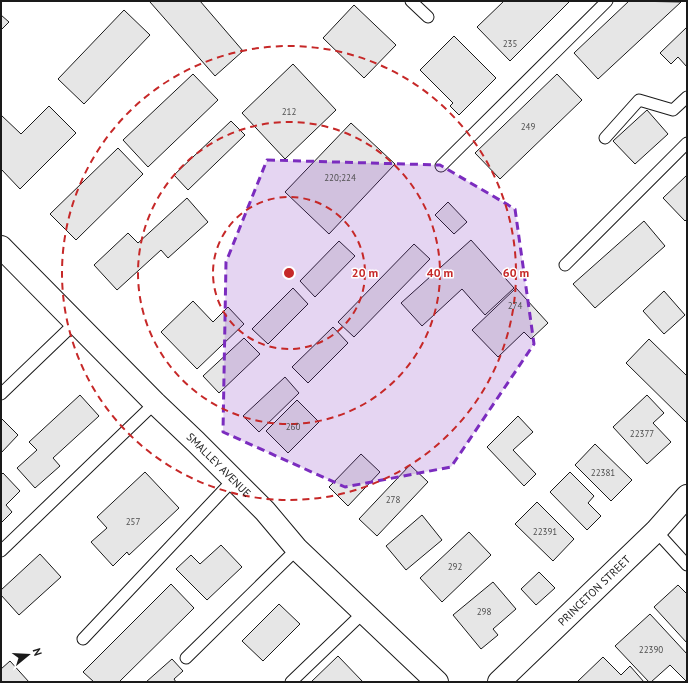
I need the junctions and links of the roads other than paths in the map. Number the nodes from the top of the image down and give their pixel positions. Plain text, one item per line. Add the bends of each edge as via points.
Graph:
1 (411, 1) edge
2 (607, 1) edge
3 (428, 17) dead end
4 (687, 97) edge
5 (605, 138) dead end
6 (687, 143) edge
7 (441, 166) dead end
8 (1, 248) edge
9 (564, 265) dead end
10 (75, 323) junction
11 (1, 394) edge
12 (155, 403) junction
13 (234, 479) junction
14 (687, 496) edge
15 (656, 531) junction
16 (297, 549) junction
17 (1, 551) edge
18 (687, 565) edge
19 (364, 612) junction
20 (83, 639) dead end
21 (186, 658) dead end
22 (291, 682) edge
23 (437, 682) edge
24 (500, 682) edge

1 - 3 lane
2 - 7 lane
4 - 5 lane via 673,110 639,100
6 - 9 lane
8 - 10 street, SMALLEY AVENUE
10 - 11 lane
10 - 12 street, SMALLEY AVENUE
12 - 13 street, SMALLEY AVENUE
12 - 17 lane
13 - 16 street, SMALLEY AVENUE
13 - 20 lane
14 - 15 street, PRINCETON STREET
15 - 18 lane
15 - 24 street, PRINCETON STREET
16 - 19 street, SMALLEY AVENUE
16 - 21 lane
19 - 22 lane
19 - 23 street, SMALLEY AVENUE

